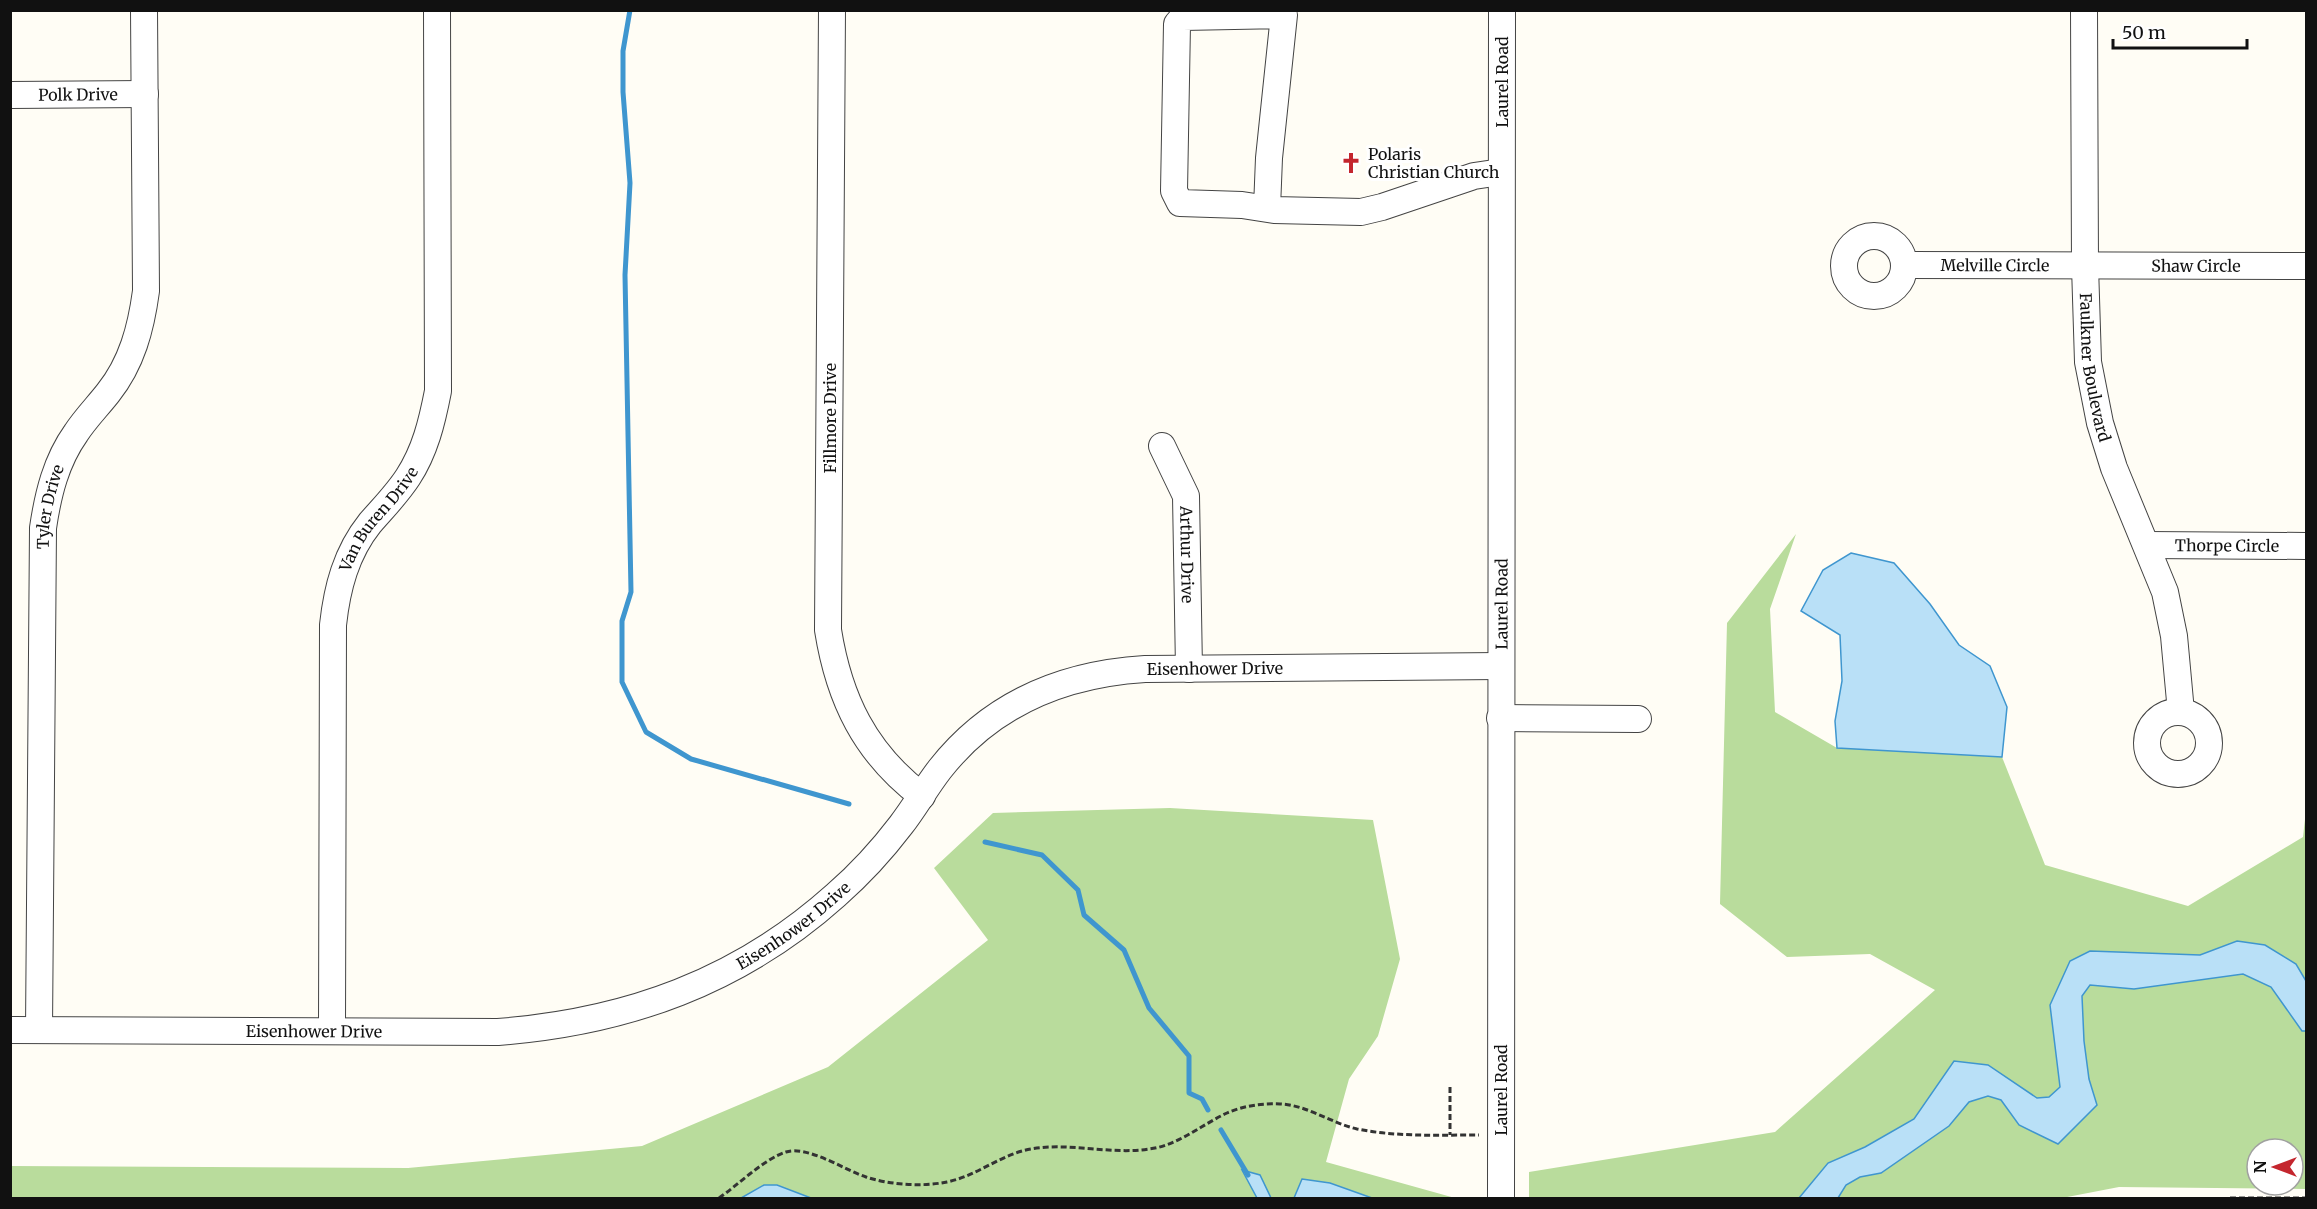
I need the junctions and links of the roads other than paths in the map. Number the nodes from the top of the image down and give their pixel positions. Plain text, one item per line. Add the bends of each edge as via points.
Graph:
1 (144, 10) edge
2 (437, 10) edge
3 (832, 10) edge
4 (1502, 10) edge
5 (2084, 10) edge
6 (1289, 13) edge
7 (145, 94) junction
8 (10, 95) edge
9 (1501, 172) junction
10 (1267, 208) junction
11 (1905, 265) dead end
12 (2085, 266) junction
13 (2307, 266) edge
14 (1162, 446) dead end
15 (2147, 545) junction
16 (2307, 546) edge
17 (1500, 666) junction
18 (1188, 669) junction
19 (2181, 712) dead end
20 (1500, 718) junction
21 (1638, 719) dead end
22 (922, 796) junction
23 (10, 1030) edge
24 (39, 1030) junction
25 (332, 1031) junction
26 (1501, 1198) edge

1 - 7 street, Tyler Drive
2 - 25 street, Van Buren Drive via 438,392 422,451 408,477 354,546 336,595
3 - 22 street, Fillmore Drive via 828,630 833,661 852,714 888,766
4 - 9 street, Laurel Road
5 - 12 street, Faulkner Boulevard
6 - 10 street via 1269,158
6 - 10 street via 1183,17 1177,24 1176,197 1180,203
7 - 8 street, Polk Drive
7 - 24 street, Tyler Drive via 146,291 142,319 124,369 75,433 60,462 48,496 43,528
9 - 10 street via 1474,176 1361,212
9 - 17 street, Laurel Road
11 - 12 street, Melville Circle
12 - 13 street, Shaw Circle
12 - 15 street, Faulkner Boulevard via 2088,362 2100,423 2114,468
14 - 18 street, Arthur Drive via 1186,496
15 - 16 street, Thorpe Circle
15 - 19 street, Faulkner Boulevard via 2165,592 2174,636
17 - 18 street, Eisenhower Drive
17 - 20 street, Laurel Road
18 - 22 street, Eisenhower Drive via 1113,671 1082,677 1019,702 961,746
20 - 21 street
20 - 26 street, Laurel Road
22 - 25 street, Eisenhower Drive via 870,862 837,895 762,951 680,993 636,1009 545,1028 498,1032
23 - 24 street, Eisenhower Drive
24 - 25 street, Eisenhower Drive

